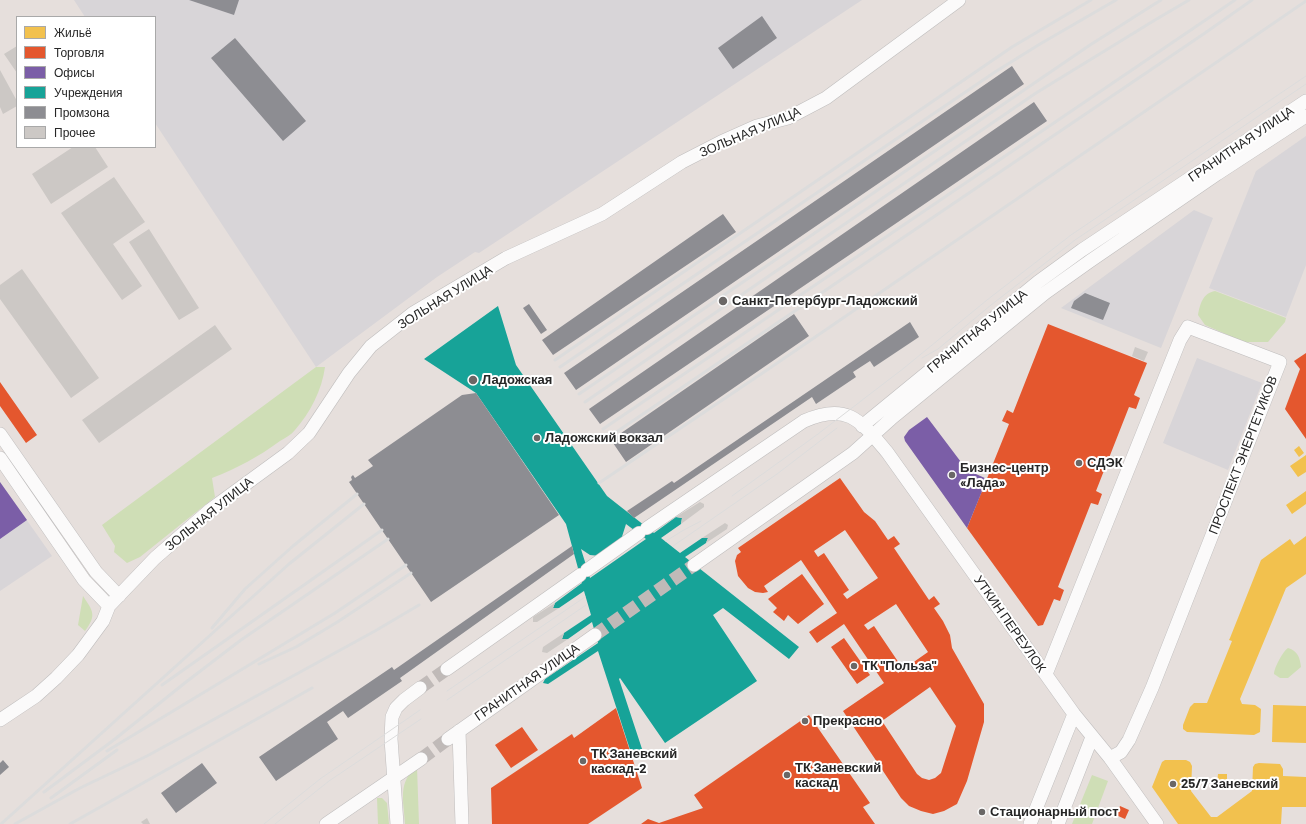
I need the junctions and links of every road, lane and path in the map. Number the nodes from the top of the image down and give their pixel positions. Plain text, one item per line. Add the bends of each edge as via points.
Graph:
1 (959, 0) edge
2 (1306, 101) edge
3 (1306, 116) edge
4 (862, 426) junction
5 (0, 434) edge
6 (873, 435) junction
7 (0, 458) edge
8 (694, 565) tunnel mouth
9 (119, 596) junction
10 (109, 606) junction
11 (595, 635) tunnel mouth
12 (447, 669) tunnel mouth
13 (1046, 674) junction
14 (420, 688) tunnel mouth
15 (1074, 714) junction
16 (0, 720) edge
17 (459, 730) junction
18 (1092, 736) junction
19 (448, 739) tunnel mouth
20 (1110, 758) junction
21 (421, 759) tunnel mouth
22 (394, 779) junction
23 (326, 824) edge
24 (397, 824) edge
25 (462, 824) edge
26 (1030, 824) edge
27 (1058, 824) edge
28 (1156, 824) edge

1 - 9 street, ЗОЛЬНАЯ УЛИЦА via 826,98 788,118 757,126 682,162 602,214 506,258 414,313 371,346 299,443 210,510 155,558
2 - 4 street, ГРАНИТНАЯ УЛИЦА via 1038,282
3 - 6 street, ГРАНИТНАЯ УЛИЦА via 1051,289
4 - 6 street, УТКИН ПЕРЕУЛОК
4 - 12 street via 851,417 835,412 804,421 643,530
5 - 9 street via 96,572
6 - 8 street, ГРАНИТНАЯ УЛИЦА via 854,453
6 - 13 street, УТКИН ПЕРЕУЛОК
7 - 10 street via 84,580
9 - 10 street, ЗОЛЬНАЯ УЛИЦА
10 - 16 street, ЗОЛЬНАЯ УЛИЦА via 103,621 78,655 36,696
11 - 17 street, ГРАНИТНАЯ УЛИЦА
13 - 15 street, УТКИН ПЕРЕУЛОК
13 - 20 street, ПРОСПЕКТ ЭНЕРГЕТИКОВ via 1180,340 1188,327 1280,362 1131,737 1121,752
14 - 22 street via 396,708 392,717
15 - 18 street, УТКИН ПЕРЕУЛОК
15 - 26 street
17 - 19 street, ГРАНИТНАЯ УЛИЦА
17 - 25 street
18 - 20 street, УТКИН ПЕРЕУЛОК
18 - 27 street
20 - 28 street, УТКИН ПЕРЕУЛОК
21 - 22 street
22 - 23 street
22 - 24 street

